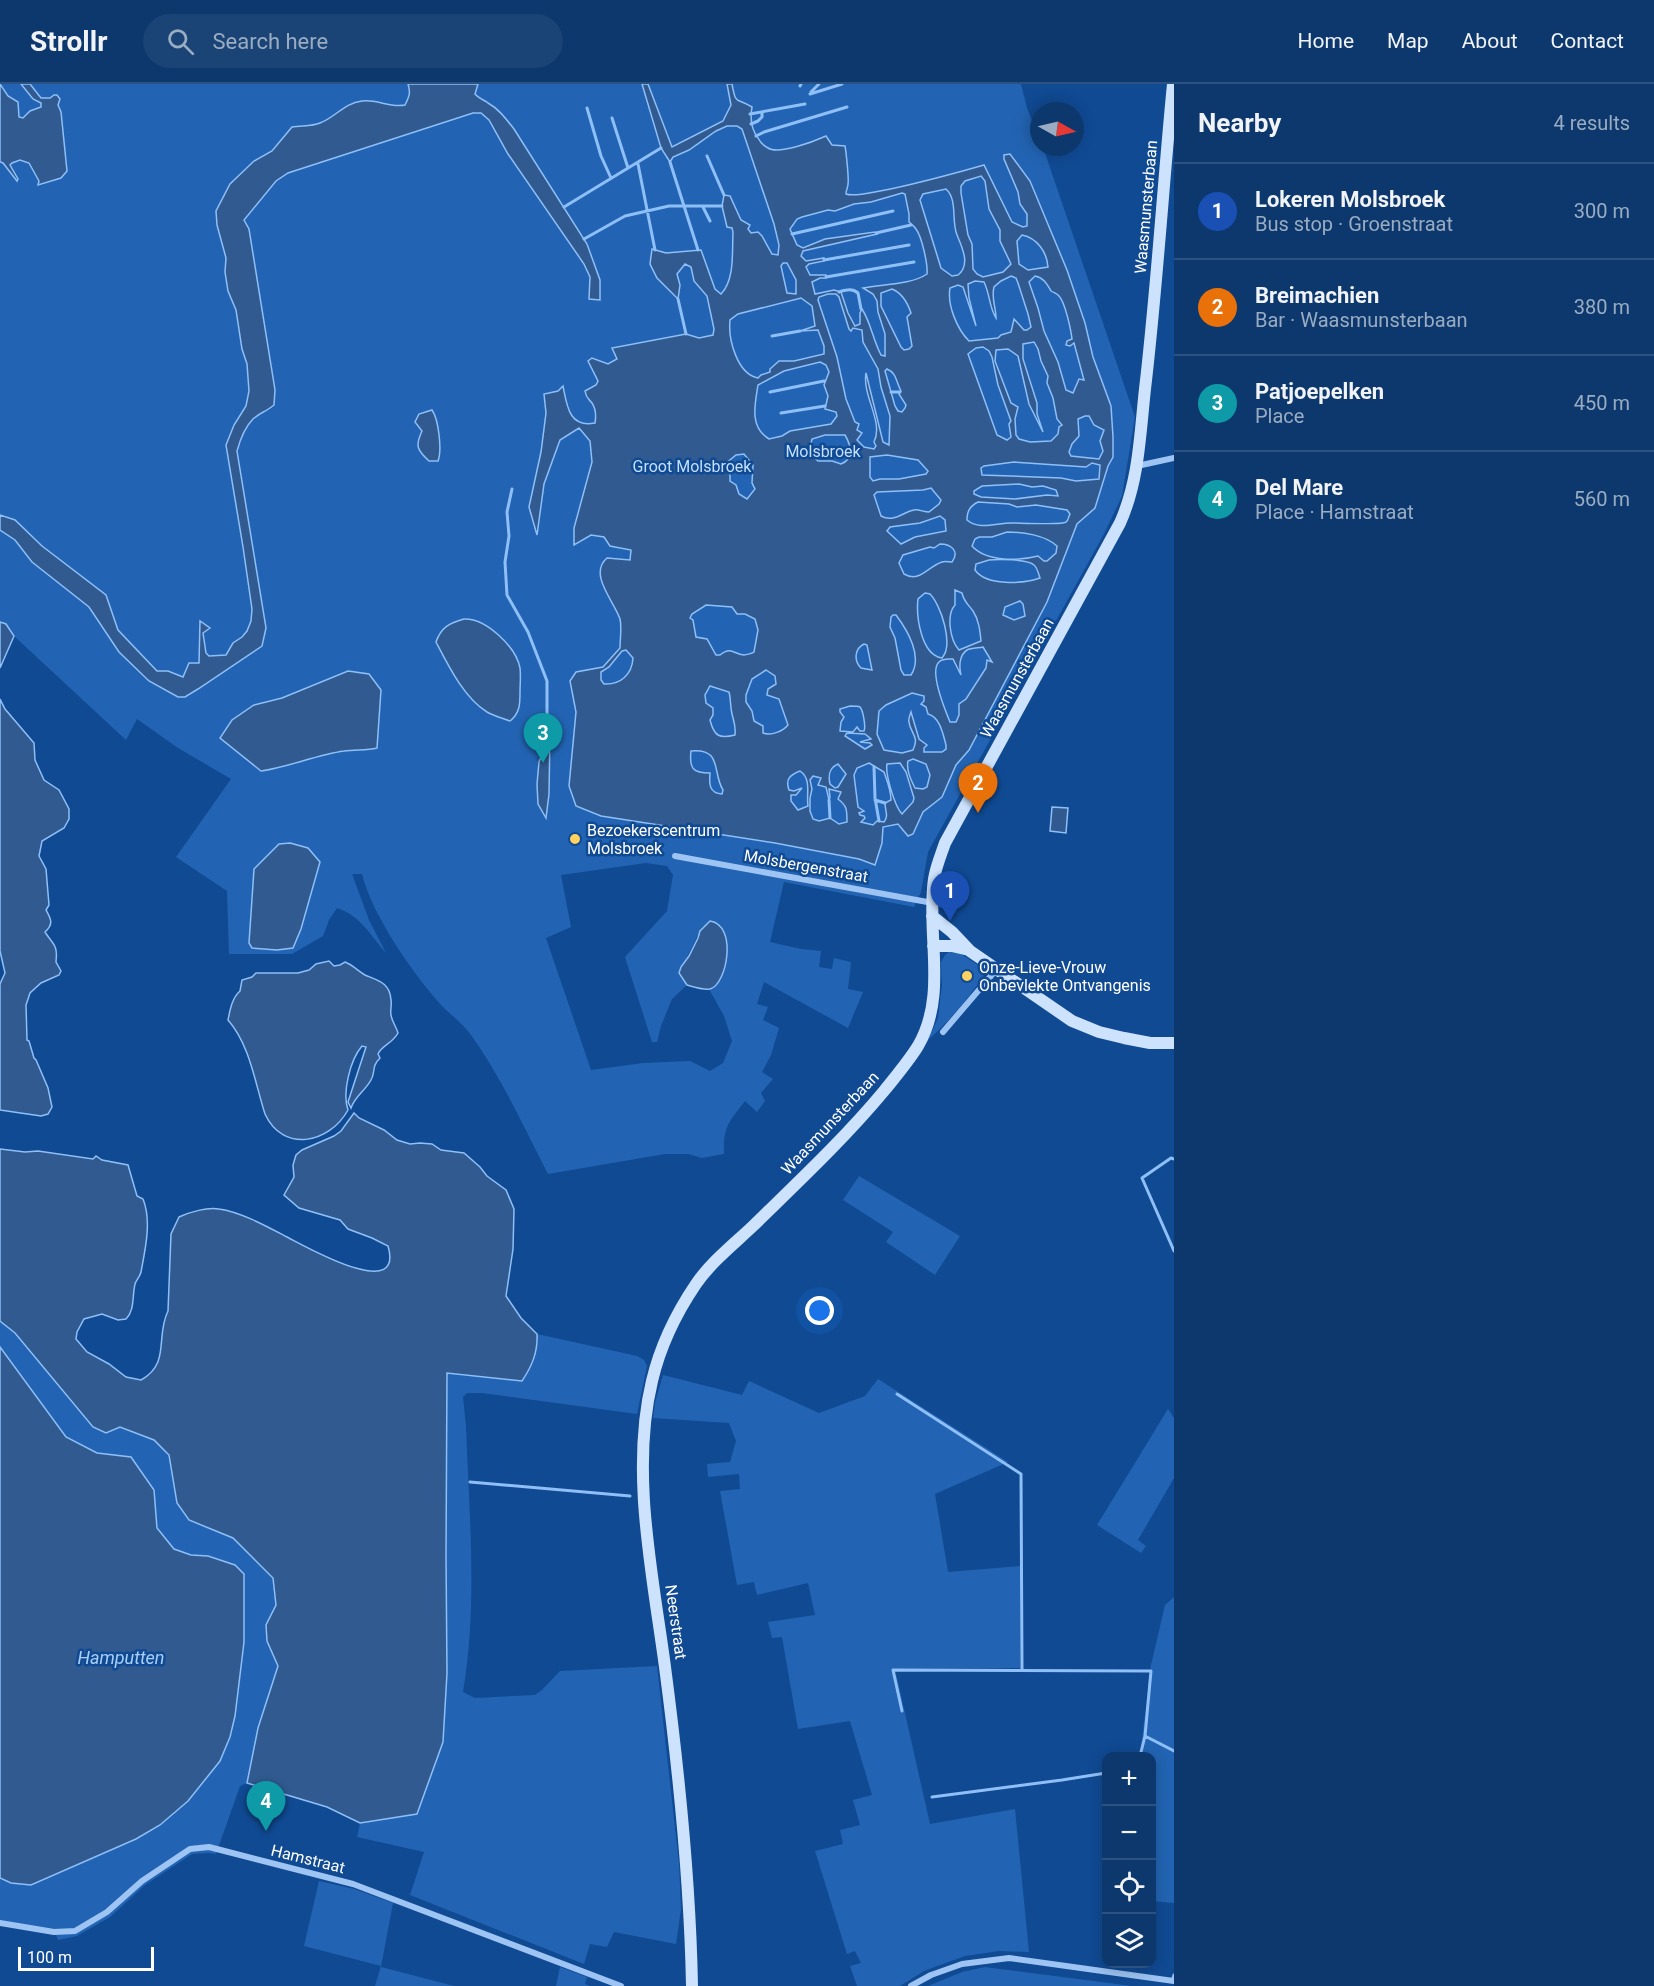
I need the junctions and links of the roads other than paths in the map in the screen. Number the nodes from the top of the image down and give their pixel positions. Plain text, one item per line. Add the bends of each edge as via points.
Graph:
1 (1173, 84) edge
2 (1172, 113) edge
3 (1174, 458) edge
4 (1136, 466) junction
5 (675, 856) dead end
6 (932, 909) junction
7 (933, 946) junction
8 (970, 951) junction
9 (996, 970) junction
10 (943, 1032) dead end
11 (1174, 1043) edge
12 (704, 1274) joint
13 (0, 1923) edge
14 (1174, 1981) edge
15 (621, 1986) edge
16 (692, 1986) edge
17 (911, 1986) edge

1 - 2 street, Waasmunsterbaan
2 - 4 street, Waasmunsterbaan
3 - 4 street
4 - 6 street, Waasmunsterbaan via 1128,506 1120,523 945,843 933,882
5 - 6 street, Molsbergenstraat
6 - 7 street, Waasmunsterbaan
6 - 8 street
7 - 8 street
7 - 12 street, Waasmunsterbaan via 934,990 929,1015 908,1061 854,1125
8 - 9 street
9 - 10 street
9 - 11 street via 1072,1021 1099,1032 1150,1043
12 - 16 street, Neerstraat via 676,1319 657,1361 644,1449 646,1514 684,1829
13 - 15 street, Hamstraat via 54,1932 75,1931 107,1912 142,1881 190,1849 209,1847 353,1884
14 - 17 street via 1009,1958 963,1964

